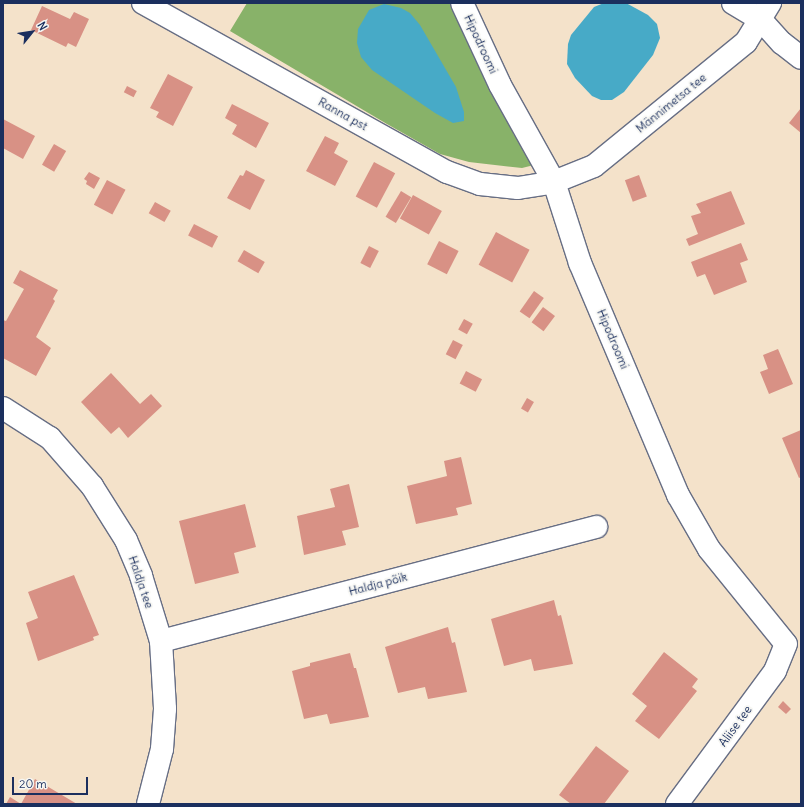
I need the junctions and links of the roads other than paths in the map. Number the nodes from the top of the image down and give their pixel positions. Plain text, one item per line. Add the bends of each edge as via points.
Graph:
1 (143, 3) edge
2 (462, 3) edge
3 (733, 3) edge
4 (765, 12) edge
5 (801, 58) edge
6 (554, 182) junction
7 (3, 408) edge
8 (596, 527) dead end
9 (161, 641) junction
10 (794, 641) edge
11 (148, 804) edge
12 (677, 804) edge

1 - 6 street, Ranna pst via 447,172 480,184 518,188
2 - 6 street, Hipodroomi via 500,85
3 - 4 street
4 - 5 street via 782,43
4 - 6 street, Männimetsa tee via 746,42 594,166
6 - 10 street, Hipodroomi via 580,263 678,495 709,549
7 - 9 street, Haldja tee via 50,438 92,486 126,540 141,576
8 - 9 street, Haldja põik
9 - 11 street, Haldja tee via 165,709 162,749
10 - 12 street, Aliise tee via 775,671

